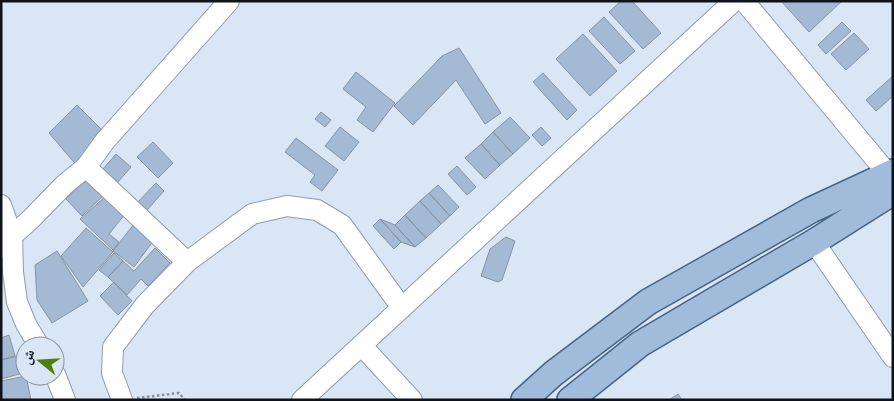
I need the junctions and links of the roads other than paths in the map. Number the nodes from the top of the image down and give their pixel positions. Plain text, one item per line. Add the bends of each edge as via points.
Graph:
1 (229, 1) edge
2 (734, 1) edge
3 (744, 1) edge
4 (86, 166) junction
5 (892, 179) edge
6 (1, 204) edge
7 (6, 242) edge
8 (814, 242) junction
9 (187, 262) junction
10 (402, 308) junction
11 (33, 336) edge
12 (361, 345) junction
13 (893, 357) edge
14 (60, 386) edge
15 (310, 397) edge
16 (128, 399) edge
17 (65, 400) edge
18 (412, 400) edge
19 (524, 400) edge
20 (570, 400) edge

1 - 4 street
2 - 10 street
3 - 5 street
4 - 7 street
4 - 9 street
5 - 8 main road
5 - 19 main road via 811,210 648,302 554,373
6 - 7 street
7 - 11 street via 16,302
8 - 13 street
8 - 20 main road via 640,344
9 - 10 street via 252,214 287,206 317,210 342,225
9 - 16 street via 145,305 112,347 112,374
10 - 12 street
12 - 15 street
12 - 18 street
14 - 17 street

